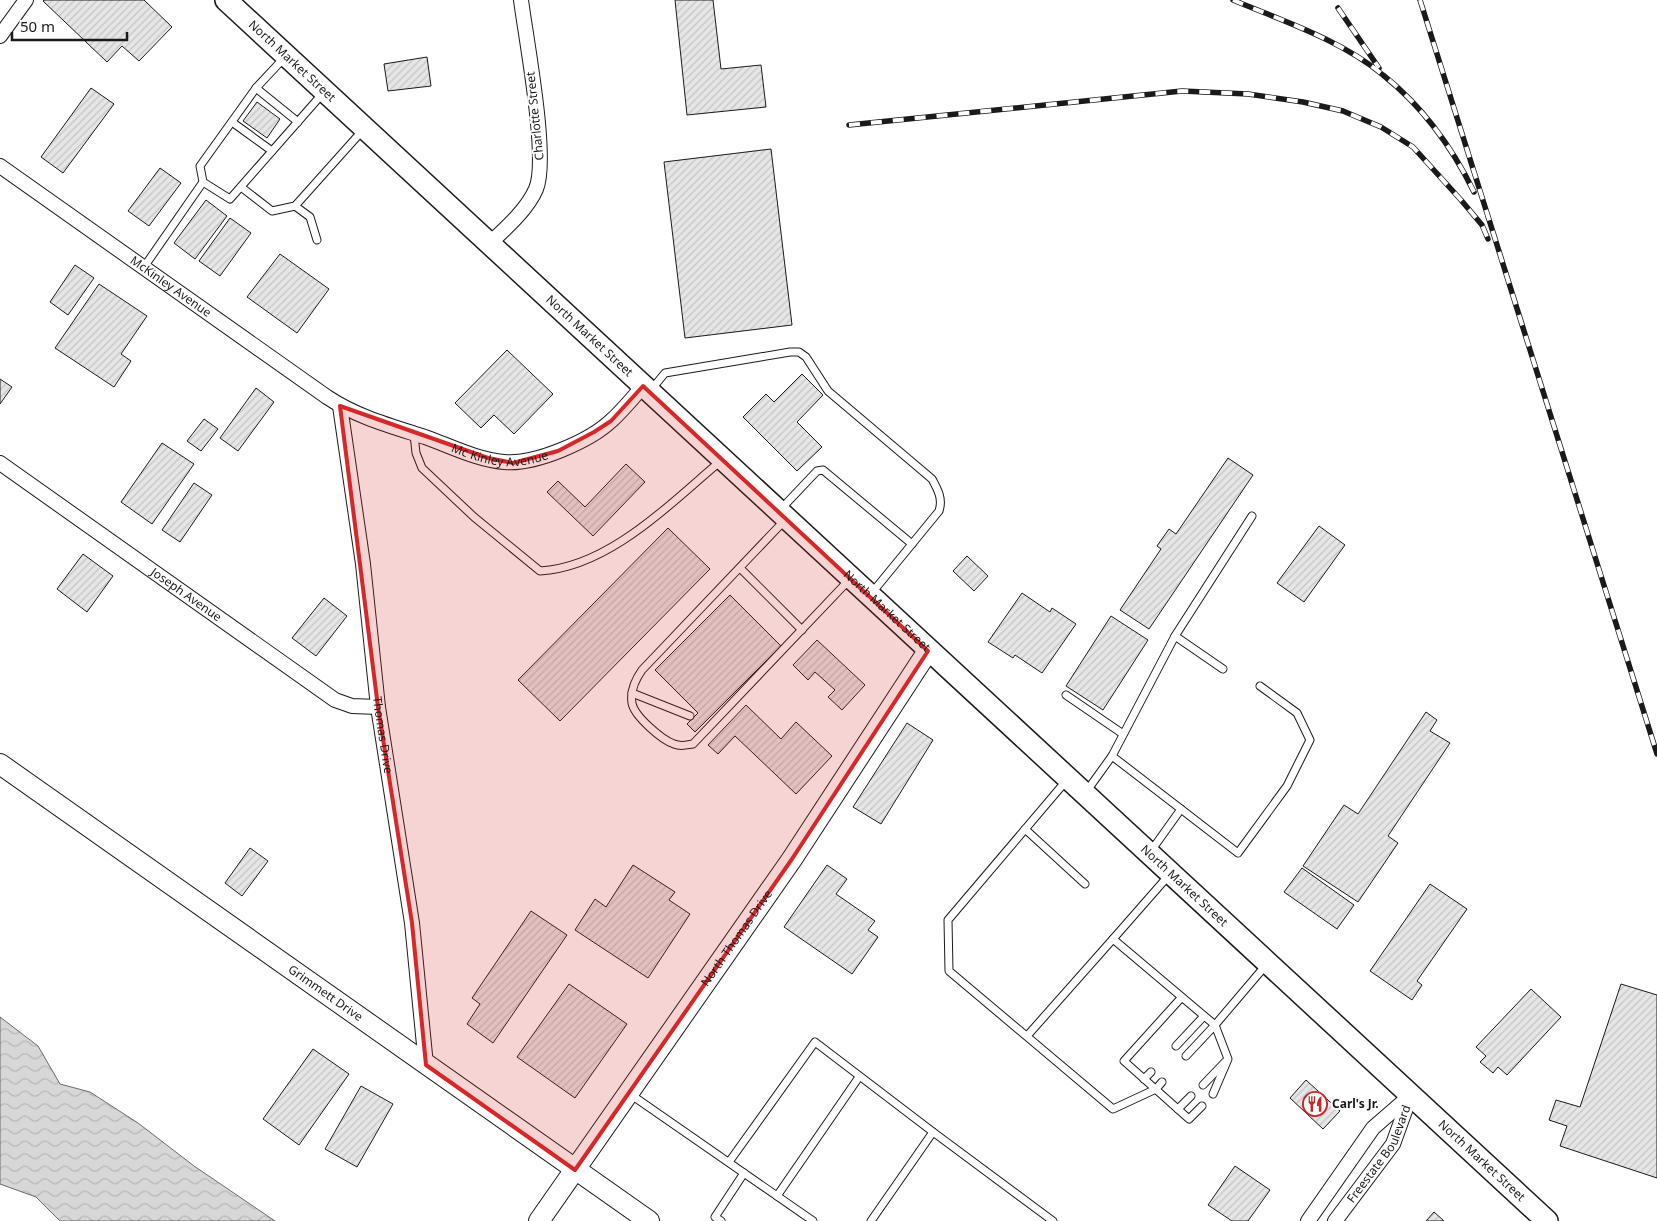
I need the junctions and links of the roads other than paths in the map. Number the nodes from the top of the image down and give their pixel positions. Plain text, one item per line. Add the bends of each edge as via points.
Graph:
1 (26, 0) edge
2 (226, 0) edge
3 (521, 0) edge
4 (0, 36) edge
5 (286, 56) junction
6 (256, 88) junction
7 (325, 92) junction
8 (232, 122) junction
9 (298, 122) junction
10 (364, 128) junction
11 (272, 151) junction
12 (0, 166) edge
13 (203, 182) junction
14 (240, 187) junction
15 (295, 206) junction
16 (317, 240) dead end
17 (489, 244) junction
18 (144, 267) junction
19 (646, 389) junction
20 (340, 406) junction
21 (414, 434) junction
22 (722, 460) junction
23 (0, 463) edge
24 (782, 516) junction
25 (1252, 516) dead end
26 (912, 544) junction
27 (740, 568) junction
28 (850, 579) junction
29 (869, 596) junction
30 (802, 630) junction
31 (1175, 636) junction
32 (928, 651) junction
33 (1223, 669) dead end
34 (1260, 686) dead end
35 (632, 693) junction
36 (1066, 696) dead end
37 (378, 707) junction
38 (690, 716) dead end
39 (1123, 734) junction
40 (1112, 756) junction
41 (0, 764) edge
42 (1067, 778) junction
43 (1084, 794) junction
44 (1181, 809) junction
45 (1025, 828) junction
46 (1149, 854) junction
47 (1170, 873) junction
48 (1085, 884) dead end
49 (1113, 939) junction
50 (1267, 963) junction
51 (1181, 998) junction
52 (1204, 1016) junction
53 (1215, 1026) junction
54 (1027, 1036) junction
55 (1176, 1046) dead end
56 (1186, 1056) dead end
57 (1228, 1059) junction
58 (426, 1065) junction
59 (1151, 1072) dead end
60 (859, 1077) junction
61 (1144, 1079) junction
62 (1162, 1082) dead end
63 (1203, 1085) dead end
64 (1156, 1089) junction
65 (630, 1094) junction
66 (1213, 1094) dead end
67 (1411, 1094) junction
68 (1191, 1096) dead end
69 (1202, 1106) dead end
70 (1178, 1109) junction
71 (933, 1132) junction
72 (729, 1162) junction
73 (576, 1170) junction
74 (744, 1173) junction
75 (777, 1196) junction
76 (539, 1221) edge
77 (649, 1221) edge
78 (721, 1221) edge
79 (814, 1221) edge
80 (872, 1221) edge
81 (1053, 1221) edge
82 (1308, 1221) edge
83 (1335, 1221) edge
84 (1547, 1221) edge

1 - 4 street
2 - 5 main road, North Market Street
3 - 17 street, Charlotte Street via 540,148 540,174 528,203
5 - 6 lane
5 - 7 main road, North Market Street
6 - 8 lane
6 - 9 lane
7 - 9 lane
7 - 10 main road, North Market Street
8 - 11 lane
8 - 13 lane via 200,166
9 - 11 lane
10 - 15 lane
10 - 17 main road, North Market Street
11 - 14 lane
12 - 18 street, McKinley Avenue
13 - 14 lane via 230,199
13 - 18 lane
14 - 15 lane via 272,210
15 - 16 lane via 310,217
17 - 19 main road, North Market Street
18 - 20 street, McKinley Avenue
19 - 21 street, Mc Kinley Avenue via 594,432 558,451 529,461 503,462
19 - 22 main road, North Market Street
19 - 26 lane via 666,373 799,352 806,357 828,391 932,479 940,495 939,511
20 - 21 street, Mc Kinley Avenue
20 - 37 street, Thomas Drive via 363,564
21 - 22 lane via 416,454 422,468 540,571 570,567 622,542
22 - 24 main road, North Market Street
23 - 37 street, Joseph Avenue via 335,700 352,706
24 - 26 lane via 817,471 823,470
24 - 27 lane
24 - 28 main road, North Market Street
25 - 31 lane
26 - 29 lane
27 - 30 lane
27 - 35 lane via 642,670
28 - 29 main road, North Market Street
28 - 30 lane
29 - 32 main road, North Market Street
30 - 35 lane via 693,744 672,744 644,722 632,706
31 - 33 lane
31 - 39 lane
32 - 42 main road, North Market Street
32 - 65 main road, North Thomas Drive via 792,860
34 - 44 lane via 1297,713 1310,740 1287,786 1238,853
35 - 38 lane
36 - 39 lane
37 - 58 street, Thomas Drive via 412,923
39 - 40 lane
40 - 43 lane
40 - 44 lane
41 - 58 main road, Grimmett Drive
42 - 43 main road, North Market Street
42 - 45 lane
43 - 46 main road, North Market Street
44 - 46 lane
45 - 48 lane
45 - 54 lane via 948,920 949,971
46 - 47 main road, North Market Street
47 - 49 lane
47 - 50 main road, North Market Street
49 - 51 lane
49 - 54 lane
50 - 53 lane
50 - 67 main road, North Market Street
51 - 52 lane
51 - 61 lane via 1124,1061
52 - 53 lane
52 - 55 lane
53 - 56 lane
53 - 57 lane
54 - 64 lane via 1113,1109
57 - 63 lane
57 - 66 lane
58 - 73 main road, Grimmett Drive
59 - 61 lane
60 - 71 lane
60 - 72 lane via 815,1042
60 - 75 lane
61 - 64 lane
62 - 64 lane
64 - 70 lane
65 - 72 lane
65 - 73 main road, North Thomas Drive
67 - 82 street, Freestate Boulevard via 1373,1128
67 - 83 street, Freestate Boulevard via 1393,1144
67 - 84 main road, North Market Street
68 - 70 lane
69 - 70 lane via 1189,1119
71 - 80 lane
71 - 81 lane
72 - 74 lane
73 - 76 main road, North Thomas Drive
73 - 77 main road, Grimmett Drive
74 - 75 lane
74 - 78 lane via 716,1217
75 - 79 lane

